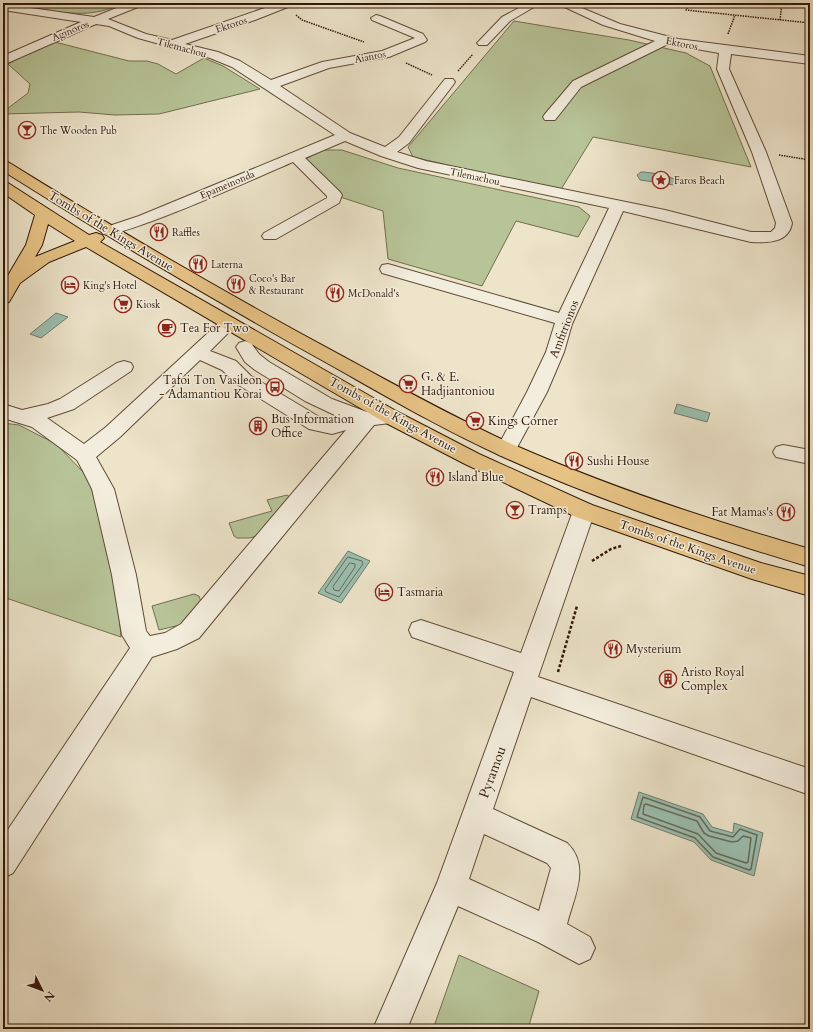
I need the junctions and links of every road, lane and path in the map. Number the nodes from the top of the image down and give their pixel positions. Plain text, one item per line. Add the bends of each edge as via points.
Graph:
1 (139, 3) edge
2 (536, 3) edge
3 (561, 3) edge
4 (690, 3) edge
5 (782, 3) edge
6 (286, 4) edge
7 (3, 7) edge
8 (735, 16) junction
9 (376, 18) dead end
10 (780, 20) junction
11 (93, 21) junction
12 (810, 22) edge
13 (666, 40) junction
14 (483, 43) joint
15 (173, 44) junction
16 (726, 45) junction
17 (389, 53) junction
18 (810, 60) edge
19 (3, 61) edge
20 (432, 75) dead end
21 (448, 82) joint
22 (270, 85) junction
23 (550, 117) dead end
24 (345, 136) junction
25 (758, 152) junction
26 (386, 153) junction
27 (295, 156) junction
28 (810, 160) edge
29 (3, 165) edge
30 (3, 186) edge
31 (618, 205) junction
32 (43, 214) junction
33 (109, 231) junction
34 (270, 236) dead end
35 (83, 239) junction
36 (26, 259) junction
37 (388, 269) dead end
38 (8, 287) edge
39 (565, 320) junction
40 (229, 323) junction
41 (249, 342) junction
42 (198, 353) junction
43 (227, 363) junction
44 (124, 367) dead end
45 (3, 411) edge
46 (24, 416) junction
47 (391, 417) junction
48 (368, 418) junction
49 (506, 450) junction
50 (783, 452) dead end
51 (84, 455) junction
52 (810, 458) edge
53 (584, 511) junction
54 (628, 546) dead end
55 (810, 558) edge
56 (590, 564) dead end
57 (810, 586) edge
58 (578, 604) dead end
59 (421, 630) dead end
60 (145, 647) junction
61 (526, 674) junction
62 (552, 694) junction
63 (810, 782) edge
64 (476, 816) junction
65 (3, 863) edge
66 (451, 887) junction
67 (549, 931) junction
68 (579, 948) dead end
69 (390, 1029) edge

1 - 11 street, Aginoros
2 - 14 street via 506,19
3 - 13 street, Ektoros via 612,25
4 - 8 path via 686,10
5 - 10 path
6 - 15 street, Ektoros
6 - 17 path via 302,20
7 - 11 street, Tilemachou
8 - 10 path
8 - 16 path
9 - 17 street, Aiantos via 421,38 419,42
10 - 12 path
11 - 15 street, Tilemachou via 112,23 142,36
11 - 19 street, Aginoros
13 - 16 street, Ektoros
13 - 23 street via 577,84
14 - 21 path
15 - 22 street, Tilemachou via 225,59
16 - 18 street, Ektoros
16 - 25 street, Tilemachou via 723,69
17 - 20 path
17 - 22 street, Aiantos via 326,66
21 - 26 street via 404,140
22 - 24 street, Tilemachou
24 - 26 street, Tilemachou
24 - 27 street, Epameinonda
25 - 28 path
25 - 31 street, Tilemachou via 784,223 783,229 777,235 766,238 751,237
26 - 31 street, Tilemachou via 430,167
27 - 33 street, Epameinonda
27 - 34 street via 335,195 334,200
29 - 33 main road, Tombs of the Kings Avenue
30 - 32 main road, Tombs of the Kings Avenue
31 - 39 street, Amfitrionos
32 - 35 main road, Tombs of the Kings Avenue
32 - 36 main road via 37,238
33 - 35 main road
33 - 49 main road, Tombs of the Kings Avenue via 438,417
35 - 36 main road via 54,244
35 - 38 main road via 43,259
35 - 40 main road, Tombs of the Kings Avenue
36 - 38 main road
37 - 39 street
39 - 49 street, Amfitrionos via 555,352 537,392
40 - 41 main road, Tombs of the Kings Avenue
40 - 42 street
41 - 43 street
41 - 47 main road, Tombs of the Kings Avenue
41 - 48 street via 252,358 262,366 337,410 351,416
42 - 43 street
42 - 51 street via 113,432
43 - 48 street via 237,370 244,380 316,424 332,427
44 - 46 street via 67,404
45 - 46 street
46 - 51 street via 64,438
47 - 48 street
47 - 53 main road, Tombs of the Kings Avenue via 472,459
48 - 60 street via 190,631 166,644
49 - 55 main road, Tombs of the Kings Avenue via 659,511
50 - 52 street
51 - 60 street via 103,488 124,574 134,635
53 - 57 main road, Tombs of the Kings Avenue via 760,572
53 - 61 street, Pyramou
54 - 56 path via 610,549
58 - 62 path
59 - 61 street
60 - 65 street
61 - 62 street
61 - 64 street, Pyramou
62 - 63 street
64 - 66 street, Pyramou
64 - 67 street via 557,853 565,861 566,871
66 - 67 street
66 - 69 street, Pyramou
67 - 68 street

